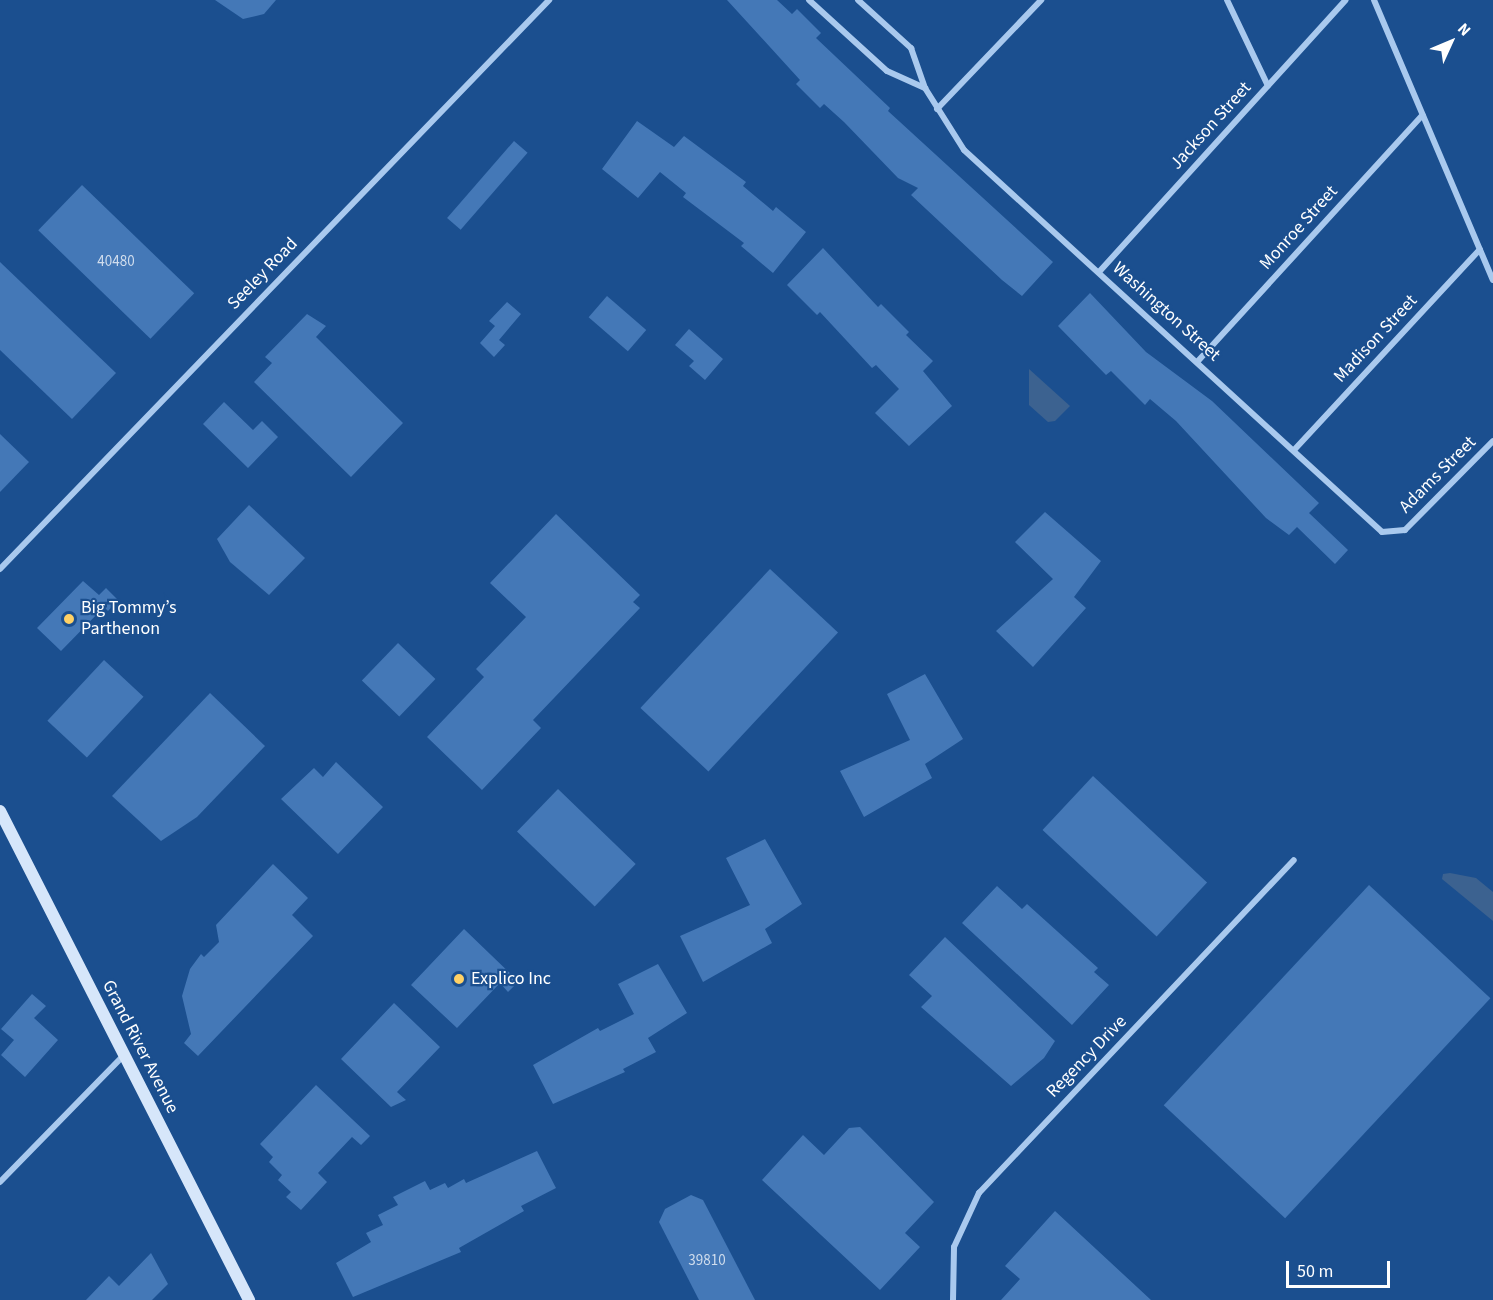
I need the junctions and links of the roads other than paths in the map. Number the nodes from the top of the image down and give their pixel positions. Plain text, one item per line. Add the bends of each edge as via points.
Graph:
1 (549, 0) edge
2 (808, 0) edge
3 (858, 0) edge
4 (1041, 0) edge
5 (1227, 0) edge
6 (1346, 0) edge
7 (1374, 0) edge
8 (1268, 86) junction
9 (926, 88) junction
10 (937, 109) junction
11 (1423, 115) junction
12 (1480, 249) junction
13 (1099, 272) junction
14 (1493, 280) edge
15 (1198, 361) junction
16 (1493, 441) edge
17 (1295, 448) junction
18 (1405, 530) joint
19 (0, 569) edge
20 (0, 811) edge
21 (4, 827) edge
22 (1294, 860) dead end
23 (123, 1056) junction
24 (0, 1182) edge
25 (249, 1300) edge
26 (952, 1300) edge

1 - 19 street, Seeley Road
2 - 9 street via 887,71
3 - 9 street, Washington Street via 911,48
4 - 10 street
5 - 8 street
6 - 8 street, Jackson Street
7 - 11 street
8 - 13 street, Jackson Street
9 - 10 street, Washington Street
10 - 13 street, Washington Street via 964,150
11 - 12 street
11 - 15 street, Monroe Street
12 - 14 street
12 - 17 street, Madison Street
13 - 15 street, Washington Street
15 - 17 street, Washington Street
16 - 18 street, Adams Street
17 - 18 street, Washington Street via 1382,532
20 - 21 main road, Grand River Avenue
21 - 23 main road, Grand River Avenue
22 - 26 street, Regency Drive via 980,1193 954,1247
23 - 24 street
23 - 25 main road, Grand River Avenue

